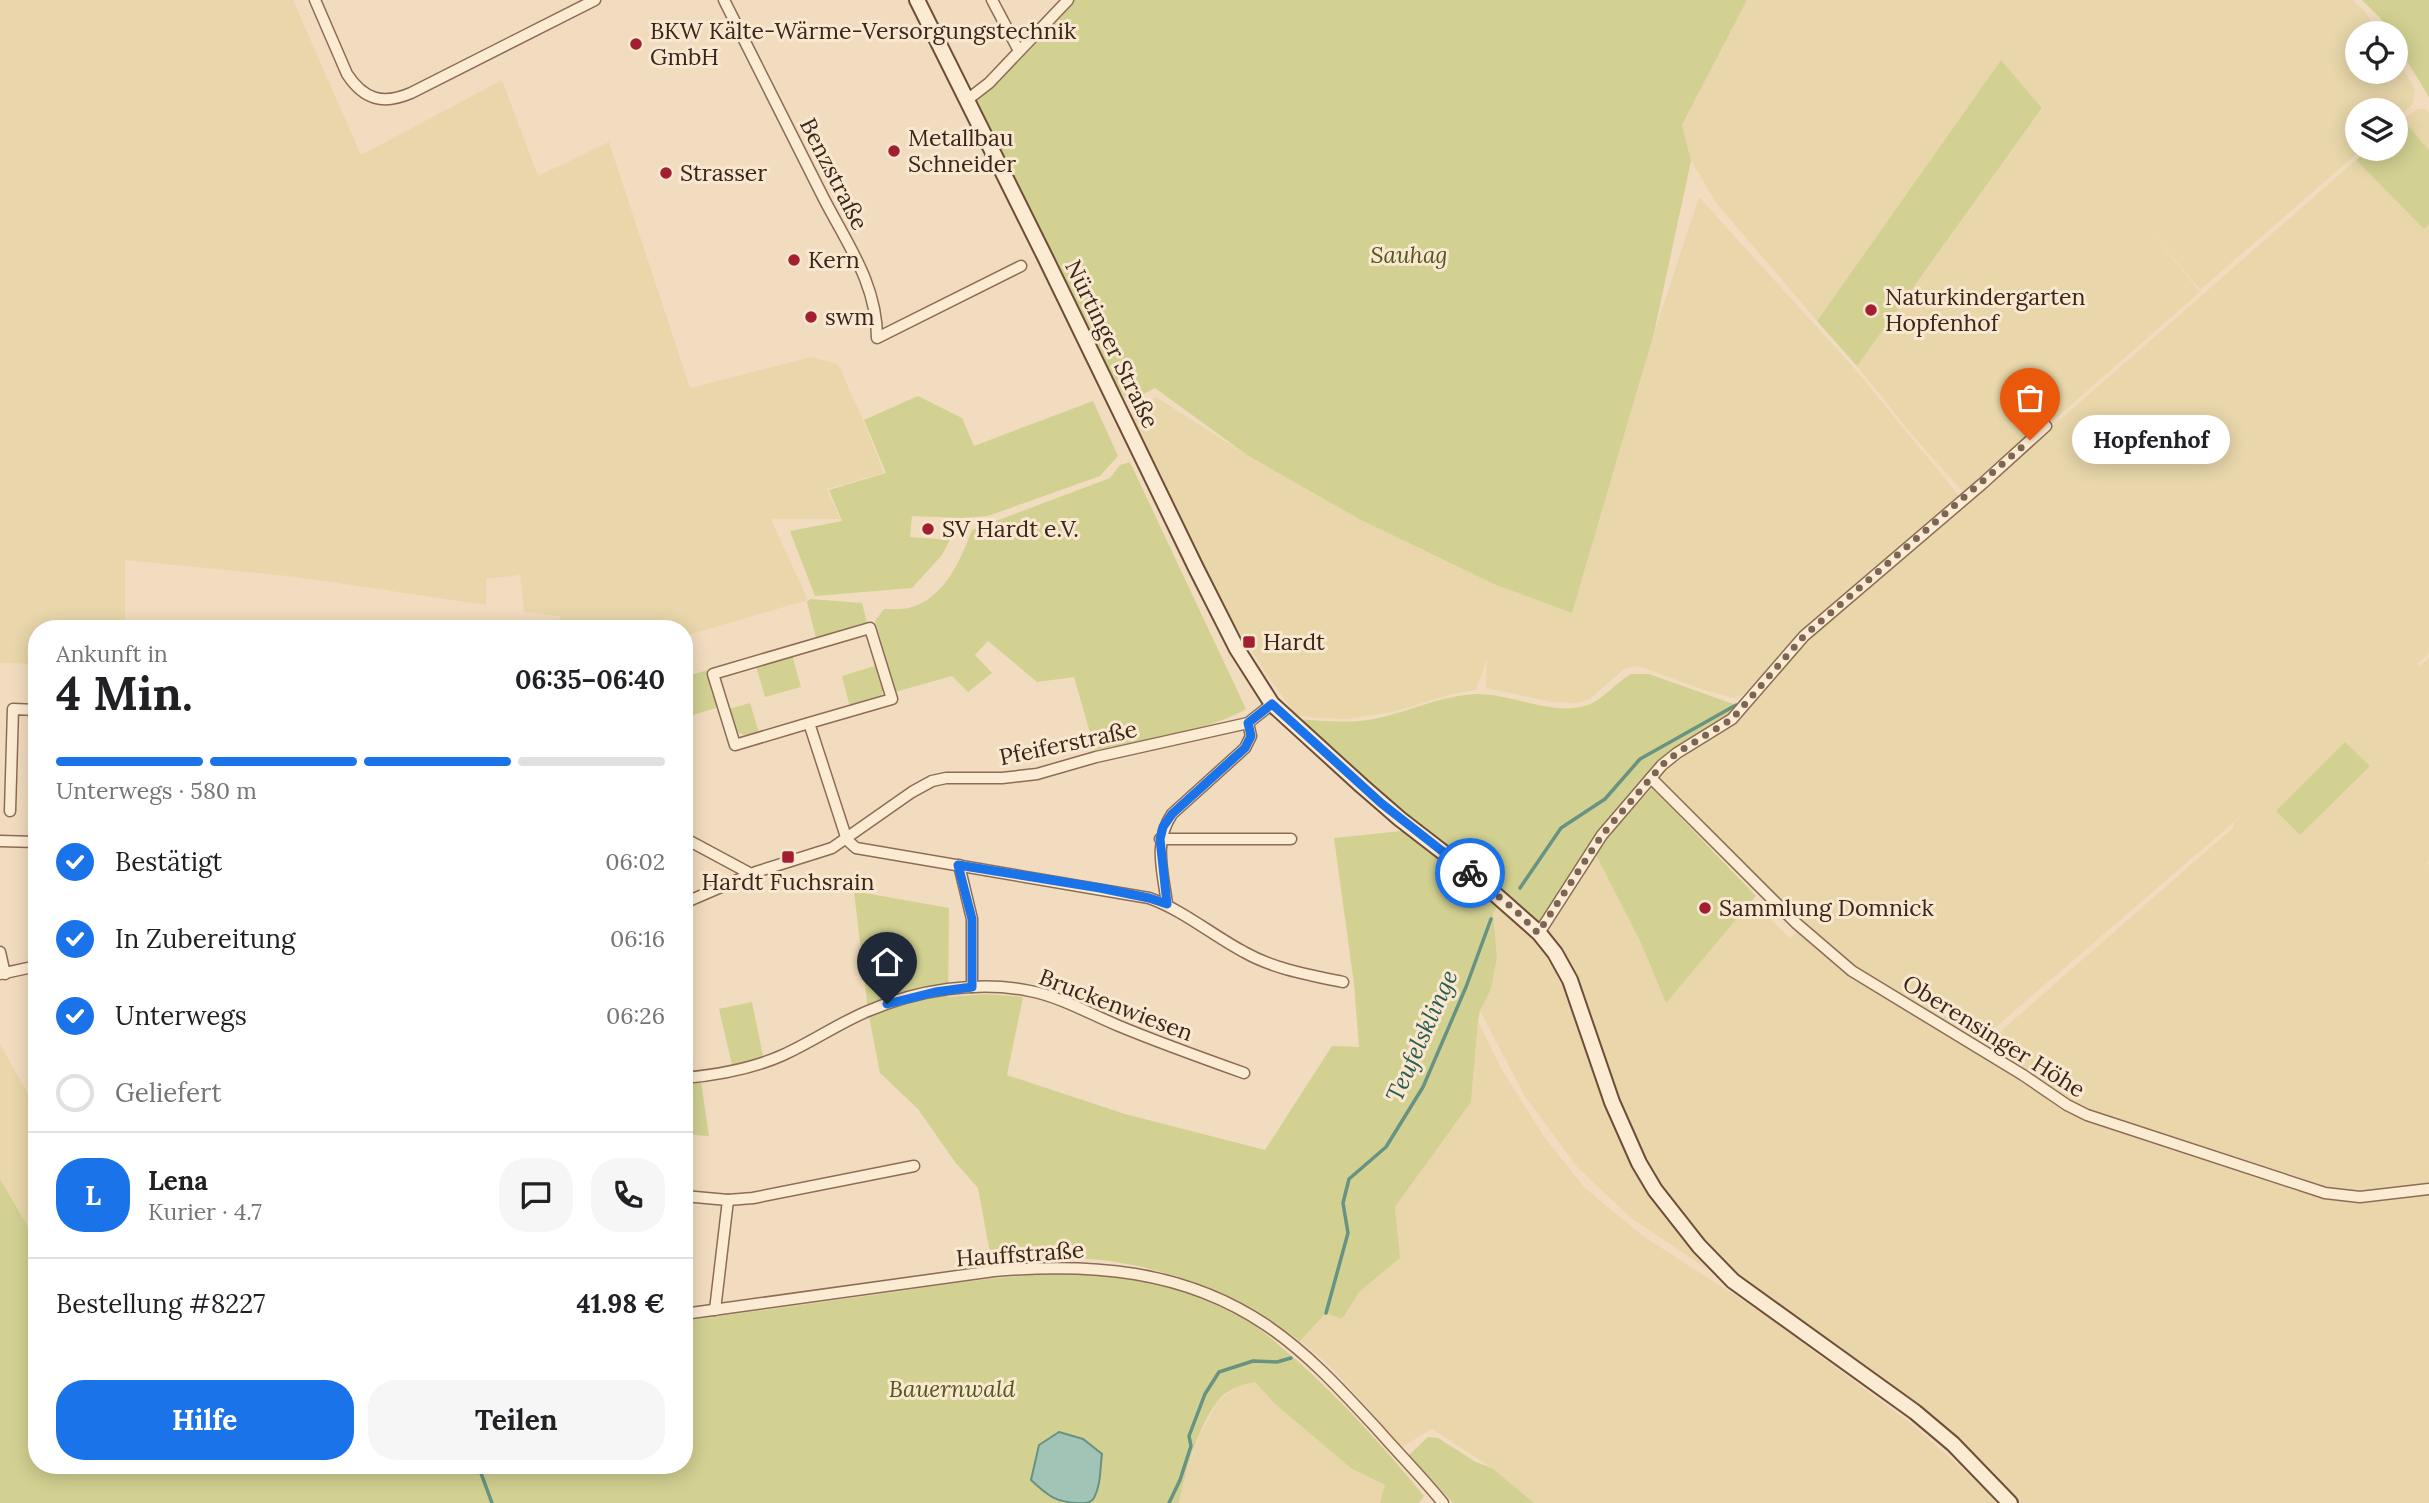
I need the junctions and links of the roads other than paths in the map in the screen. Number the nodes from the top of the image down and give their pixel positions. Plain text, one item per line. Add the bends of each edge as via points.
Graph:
1 (315, 0) edge
2 (594, 0) edge
3 (724, 0) edge
4 (917, 0) edge
5 (992, 0) edge
6 (1068, 0) edge
7 (1019, 51) junction
8 (967, 100) junction
9 (1021, 266) dead end
10 (2046, 426) dead end
11 (1272, 704) junction
12 (28, 710) edge
13 (809, 723) junction
14 (1248, 723) junction
15 (1651, 778) junction
16 (10, 811) dead end
17 (847, 839) junction
18 (1160, 839) junction
19 (1291, 839) dead end
20 (0, 841) edge
21 (28, 842) edge
22 (693, 843) edge
23 (958, 865) junction
24 (751, 874) junction
25 (693, 899) edge
26 (1167, 904) junction
27 (1538, 933) junction
28 (0, 952) edge
29 (28, 968) edge
30 (2, 974) edge
31 (1343, 982) dead end
32 (972, 987) junction
33 (1244, 1073) dead end
34 (693, 1076) edge
35 (914, 1166) dead end
36 (2429, 1189) edge
37 (693, 1197) edge
38 (728, 1200) junction
39 (715, 1310) junction
40 (693, 1313) edge
41 (1443, 1503) edge
42 (2010, 1503) edge

1 - 2 street via 352,83 371,97 389,100
3 - 9 street, Benzstraße via 867,279 877,338
4 - 8 main road, Nürtinger Straße
5 - 7 street
6 - 7 street
7 - 8 street
8 - 11 main road, Nürtinger Straße via 1196,568 1237,649
10 - 15 street via 1804,636 1732,719 1677,753
11 - 14 street, Pfeiferstraße
11 - 27 main road, Nürtinger Straße via 1381,803
12 - 16 street via 13,709
13 - 13 street via 892,699 870,628 713,674 735,745
13 - 17 street
14 - 17 street, Pfeiferstraße via 1037,774 932,781
14 - 18 street via 1251,736 1245,748 1172,814
15 - 27 street via 1602,835
15 - 36 street, Oberensinger Höhe via 1796,923 1852,971 2067,1105 2325,1193 2360,1197
17 - 23 street via 856,848
17 - 24 street, Pfeiferstraße
18 - 19 street
18 - 26 street
20 - 21 street
22 - 24 street
23 - 26 street
23 - 32 street via 972,919
24 - 25 street, Pfeiferstraße
26 - 31 street via 1247,954 1275,966
27 - 42 main road, Nürtinger Straße via 1570,980 1626,1135 1655,1190 1699,1247 1733,1281 1915,1412
28 - 30 street
29 - 30 street
32 - 33 street, Bruckenwiesen via 1000,986 1045,995
32 - 34 street, Bruckenwiesen via 868,1011 758,1064
35 - 38 street
37 - 38 street
38 - 39 street
39 - 40 street, Hauffstraße
39 - 41 street, Hauffstraße via 1037,1268 1102,1269 1165,1280 1231,1305 1314,1363

